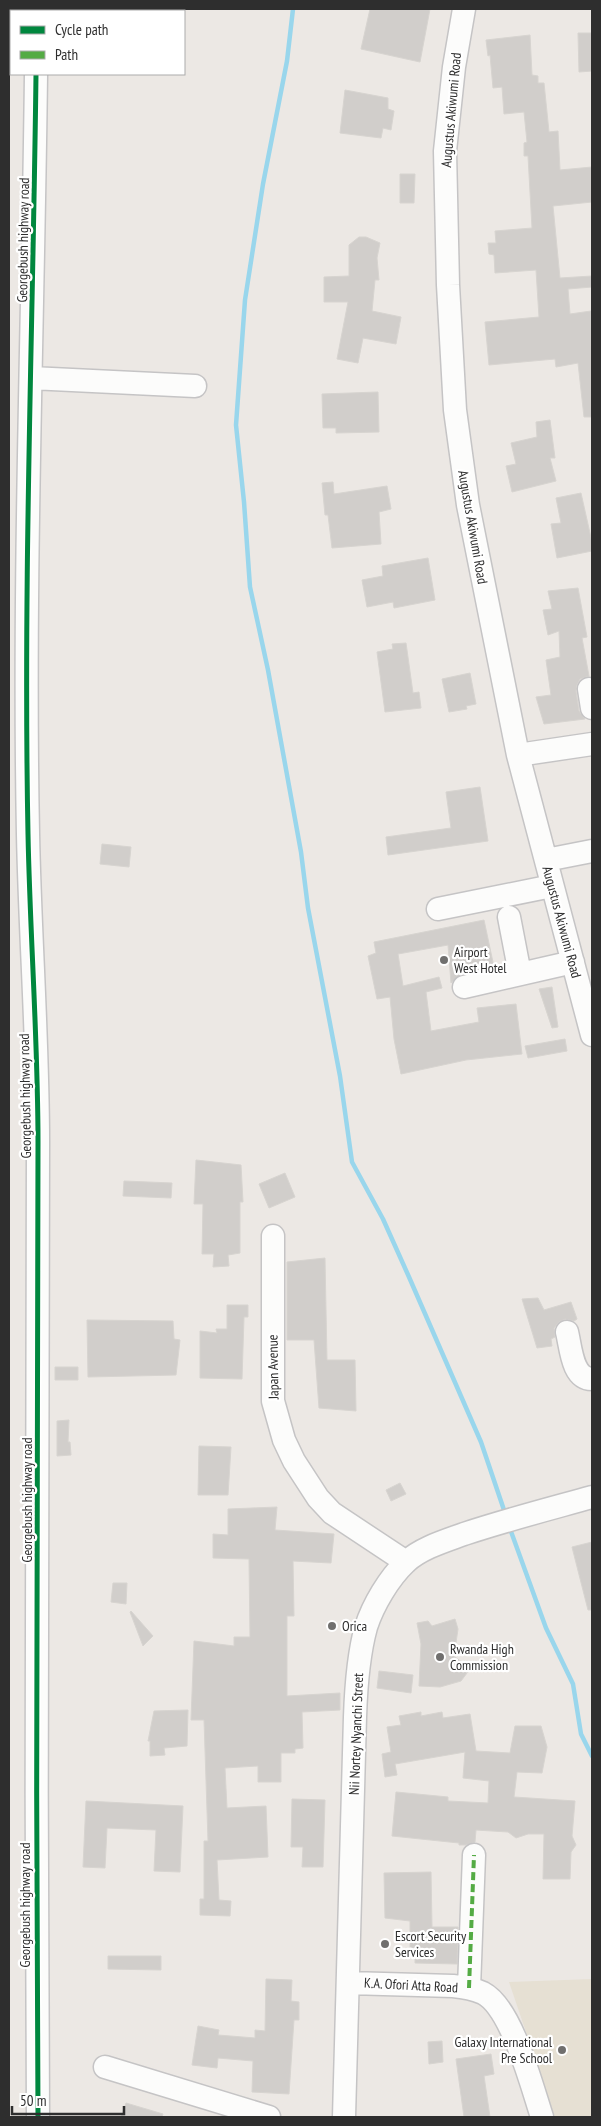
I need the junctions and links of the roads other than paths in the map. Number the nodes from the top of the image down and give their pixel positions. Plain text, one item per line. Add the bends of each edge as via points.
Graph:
1 (464, 9) edge
2 (36, 75) edge
3 (31, 378) junction
4 (195, 386) dead end
5 (592, 744) edge
6 (518, 755) junction
7 (592, 851) edge
8 (546, 860) junction
9 (552, 886) junction
10 (438, 909) dead end
11 (509, 917) dead end
12 (573, 962) junction
13 (520, 974) junction
14 (464, 987) dead end
15 (588, 1006) edge
16 (592, 1035) edge
17 (273, 1236) dead end
18 (567, 1332) dead end
19 (592, 1379) edge
20 (592, 1497) edge
21 (406, 1562) junction
22 (474, 1855) dead end
23 (349, 1983) junction
24 (469, 1988) junction
25 (105, 2067) dead end
26 (38, 2117) edge
27 (269, 2117) edge
28 (344, 2117) edge
29 (542, 2117) edge

1 - 6 street, Augustus Akiwumi Road via 445,151 455,410 468,505
2 - 3 street, Georgebush highway road
3 - 4 street
3 - 26 street, Georgebush highway road via 28,813 38,1137
5 - 6 street
6 - 8 street, Augustus Akiwumi Road
7 - 8 street
8 - 9 street, Augustus Akiwumi Road
9 - 10 street
9 - 12 street, Augustus Akiwumi Road
11 - 13 street
12 - 13 street
12 - 15 street, Augustus Akiwumi Road
13 - 14 street
15 - 16 street, Augustus Akiwumi Road
17 - 21 street, Japan Avenue via 273,1401 284,1440 318,1498 332,1513
18 - 19 street via 578,1374
20 - 21 street, Nii Nortey Nyanchi Street via 496,1523 436,1545
21 - 23 street, Nii Nortey Nyanchi Street via 389,1583 366,1626 358,1670
22 - 24 street
23 - 24 street, K.A. Ofori Atta Road
23 - 28 street, Nii Nortey Nyanchi Street
24 - 29 street, K.A. Ofori Atta Road via 485,1994 510,2024
25 - 27 street

